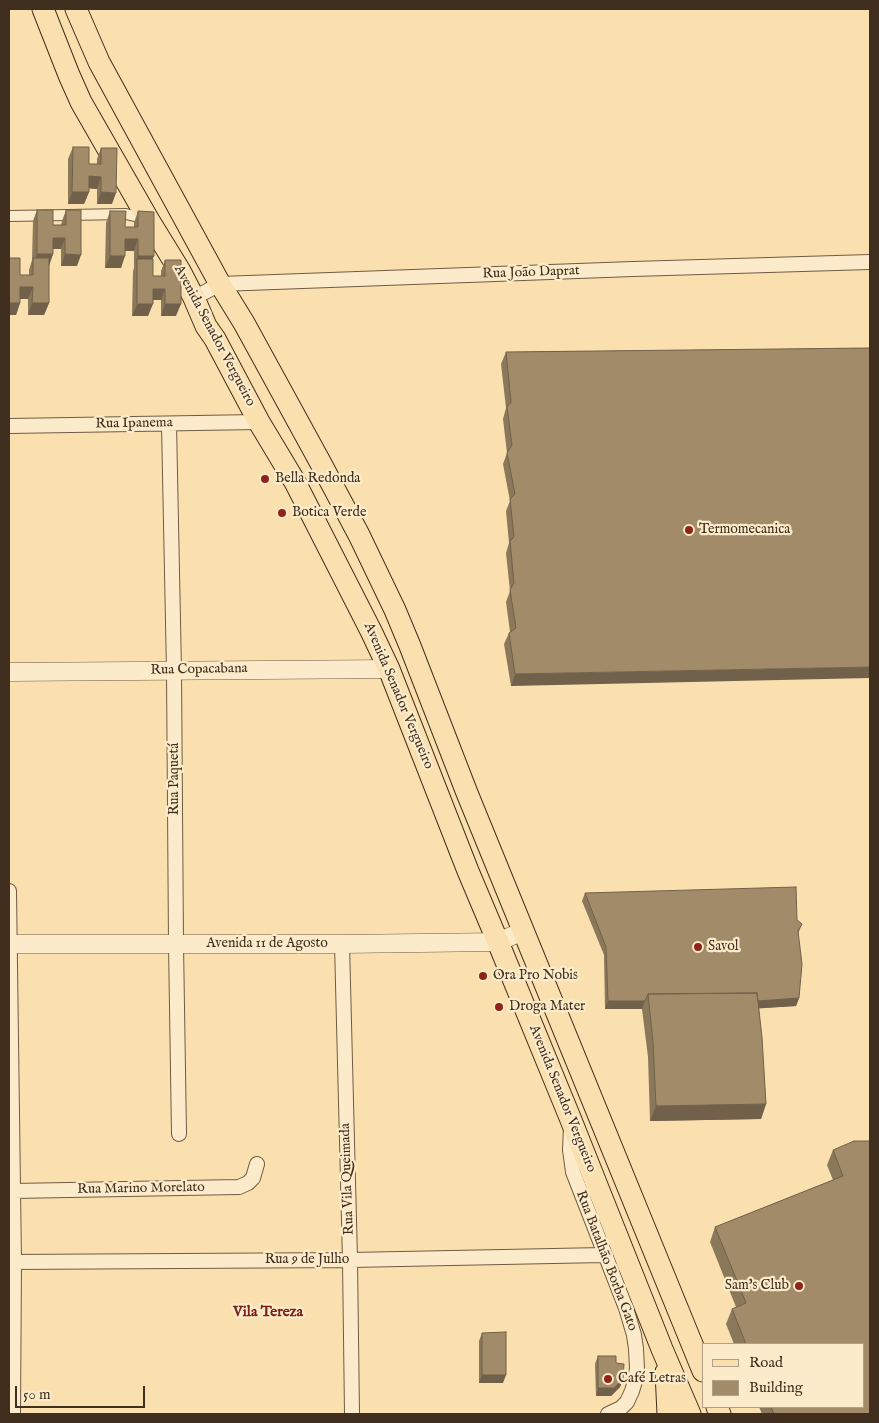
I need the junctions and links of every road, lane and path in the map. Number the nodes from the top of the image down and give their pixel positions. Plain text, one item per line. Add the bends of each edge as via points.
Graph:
1 (43, 9) edge
2 (76, 9) edge
3 (9, 216) edge
4 (148, 219) junction
5 (870, 262) edge
6 (220, 284) junction
7 (194, 298) junction
8 (259, 422) junction
9 (169, 424) junction
10 (9, 426) edge
11 (389, 669) junction
12 (174, 671) junction
13 (9, 672) edge
14 (9, 891) edge
15 (523, 931) junction
16 (498, 942) junction
17 (9, 944) edge
18 (176, 944) junction
19 (342, 944) junction
20 (571, 1120) junction
21 (179, 1134) dead end
22 (257, 1164) dead end
23 (12, 1191) junction
24 (604, 1255) junction
25 (350, 1260) junction
26 (11, 1262) edge
27 (662, 1349) junction
28 (702, 1369) edge
29 (13, 1414) edge
30 (352, 1414) edge
31 (608, 1414) edge
32 (668, 1414) edge
33 (690, 1414) edge

1 - 4 main road, Avenida Senador Vergueiro via 81,102
2 - 6 main road, Avenida Senador Vergueiro via 99,62
3 - 4 street via 126,214
4 - 7 main road, Avenida Senador Vergueiro
5 - 6 street, Rua João Daprat
6 - 7 street, Rua João Daprat
6 - 15 main road, Avenida Senador Vergueiro via 324,469 391,602
7 - 8 main road, Avenida Senador Vergueiro
8 - 9 street, Rua Ipanema
8 - 11 main road, Avenida Senador Vergueiro via 349,584
9 - 10 street, Rua Ipanema
9 - 12 street, Rua Paquetá
11 - 12 street, Rua Copacabana
11 - 16 main road, Avenida Senador Vergueiro
12 - 13 street, Rua Copacabana
12 - 18 street, Rua Paquetá
14 - 17 street
15 - 16 street, Avenida 11 de Agosto
15 - 28 main road, Avenida Senador Vergueiro
16 - 19 street, Avenida 11 de Agosto
16 - 20 main road, Avenida Senador Vergueiro
17 - 18 street, Avenida 11 de Agosto
17 - 23 street
18 - 19 street, Avenida 11 de Agosto
18 - 21 street, Rua Paquetá
19 - 25 street, Rua Vila Queimada
20 - 24 street, Rua Batalhão Borba Gato via 572,1172
20 - 27 main road, Avenida Senador Vergueiro
22 - 23 street, Rua Marino Morelato via 253,1178 239,1187
23 - 26 street
24 - 25 street, Rua 9 de Julho
24 - 31 street, Rua Batalhão Borba Gato via 626,1308 636,1343 637,1360 635,1381 627,1402
25 - 26 street, Rua 9 de Julho
25 - 30 street, Rua Vila Queimada
26 - 29 street
27 - 32 main road
27 - 33 main road, Avenida Senador Vergueiro

